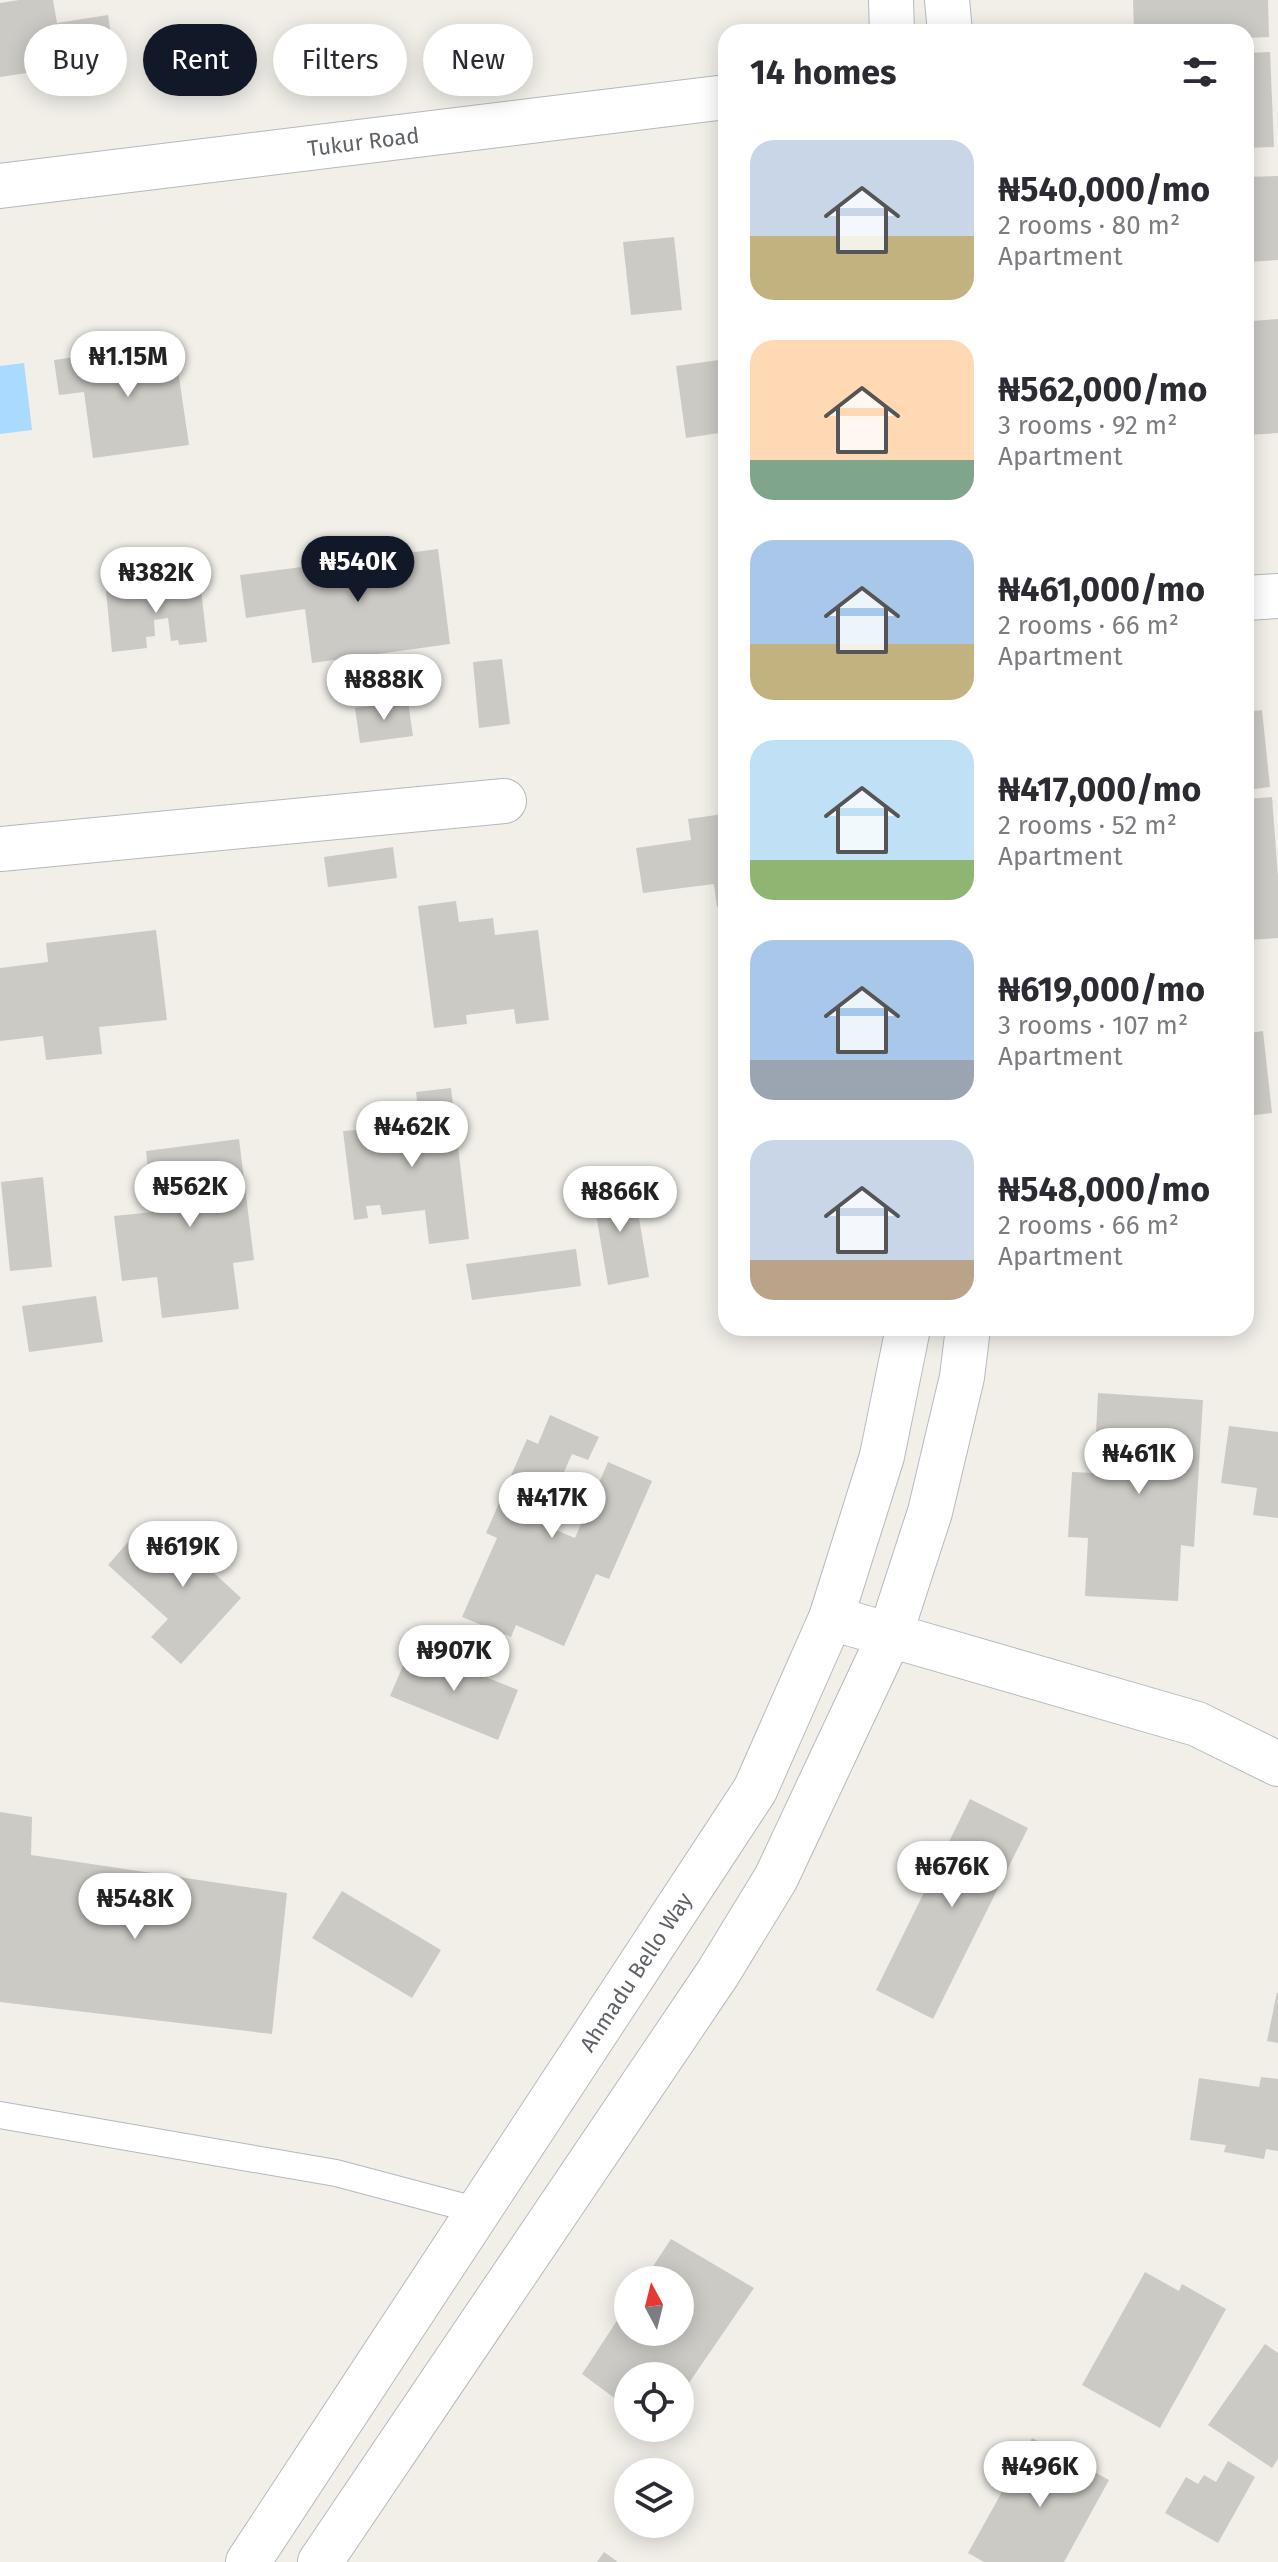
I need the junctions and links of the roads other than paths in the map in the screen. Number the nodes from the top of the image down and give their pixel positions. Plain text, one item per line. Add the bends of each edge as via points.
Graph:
1 (891, 0) edge
2 (947, 0) edge
3 (892, 24) edge
4 (949, 24) edge
5 (718, 98) edge
6 (0, 186) edge
7 (1278, 596) edge
8 (1254, 598) edge
9 (504, 801) dead end
10 (0, 849) edge
11 (906, 1336) edge
12 (967, 1336) edge
13 (831, 1618) junction
14 (890, 1635) junction
15 (1278, 1764) edge
16 (0, 2115) edge
17 (479, 2211) junction
18 (248, 2562) edge
19 (320, 2562) edge

1 - 3 main road
2 - 4 main road
5 - 6 main road, Tukur Road
7 - 8 main road
9 - 10 main road
11 - 13 main road, Ahmadu Bello Way via 882,1456
12 - 14 main road via 930,1512
13 - 14 main road
13 - 17 main road, Ahmadu Bello Way via 755,1790
14 - 15 main road via 1197,1724
14 - 19 main road via 776,1878 718,1973
16 - 17 lane via 336,2173
17 - 18 main road, Ahmadu Bello Way

